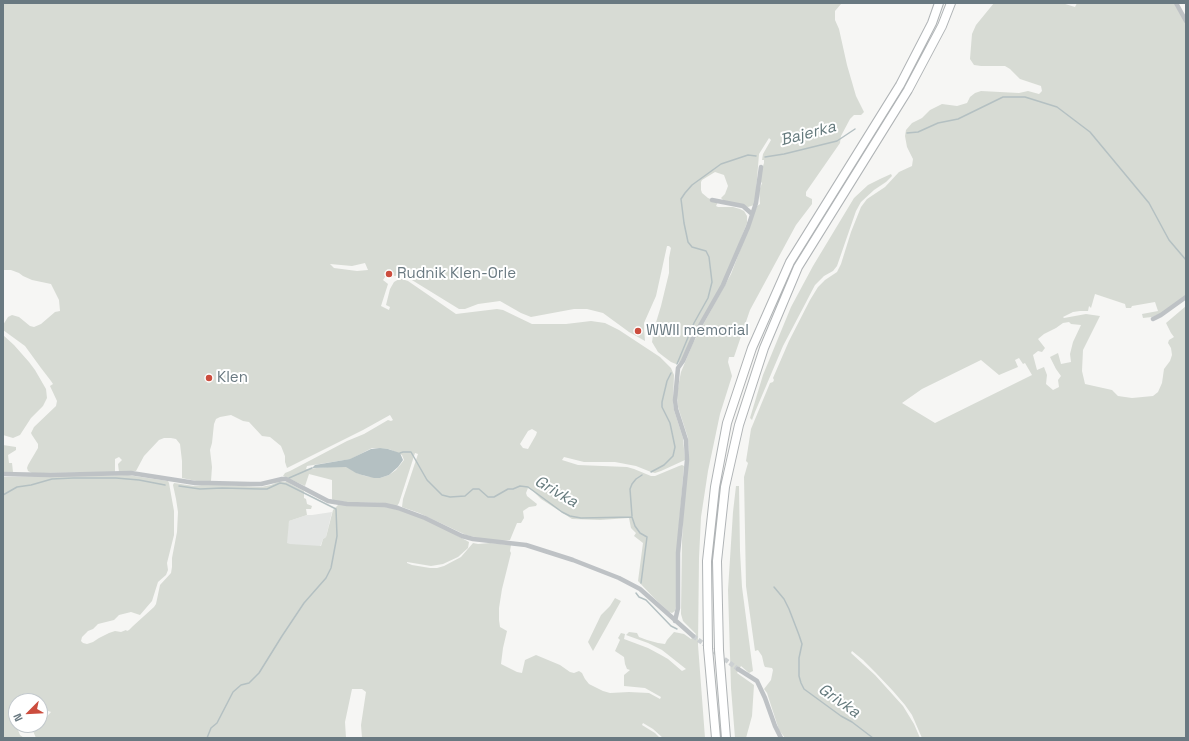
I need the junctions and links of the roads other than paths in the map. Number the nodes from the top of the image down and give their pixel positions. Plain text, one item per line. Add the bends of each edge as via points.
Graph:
1 (940, 3) edge
2 (951, 3) edge
3 (1176, 3) edge
4 (1186, 21) edge
5 (761, 167) dead end
6 (712, 200) dead end
7 (752, 214) junction
8 (1186, 297) edge
9 (1153, 319) dead end
10 (3, 474) edge
11 (675, 621) junction
12 (693, 636) tunnel mouth
13 (738, 669) tunnel mouth
14 (716, 738) edge
15 (726, 738) edge
16 (781, 738) edge

1 - 14 highway via 900,84 790,262 752,348 727,423 715,487 707,561 708,648
2 - 15 highway via 942,26 908,90 798,267 764,348 739,426 725,487 717,561 719,650
3 - 4 street
5 - 7 street
6 - 7 street via 743,206
7 - 11 street via 723,285 678,368 675,400 686,440 687,460 678,553 678,608
8 - 9 street
10 - 11 street via 131,473 195,483 250,484 286,479 328,501 385,505 403,509 462,536 526,545 573,560 640,589
11 - 12 street
13 - 16 street via 757,681

